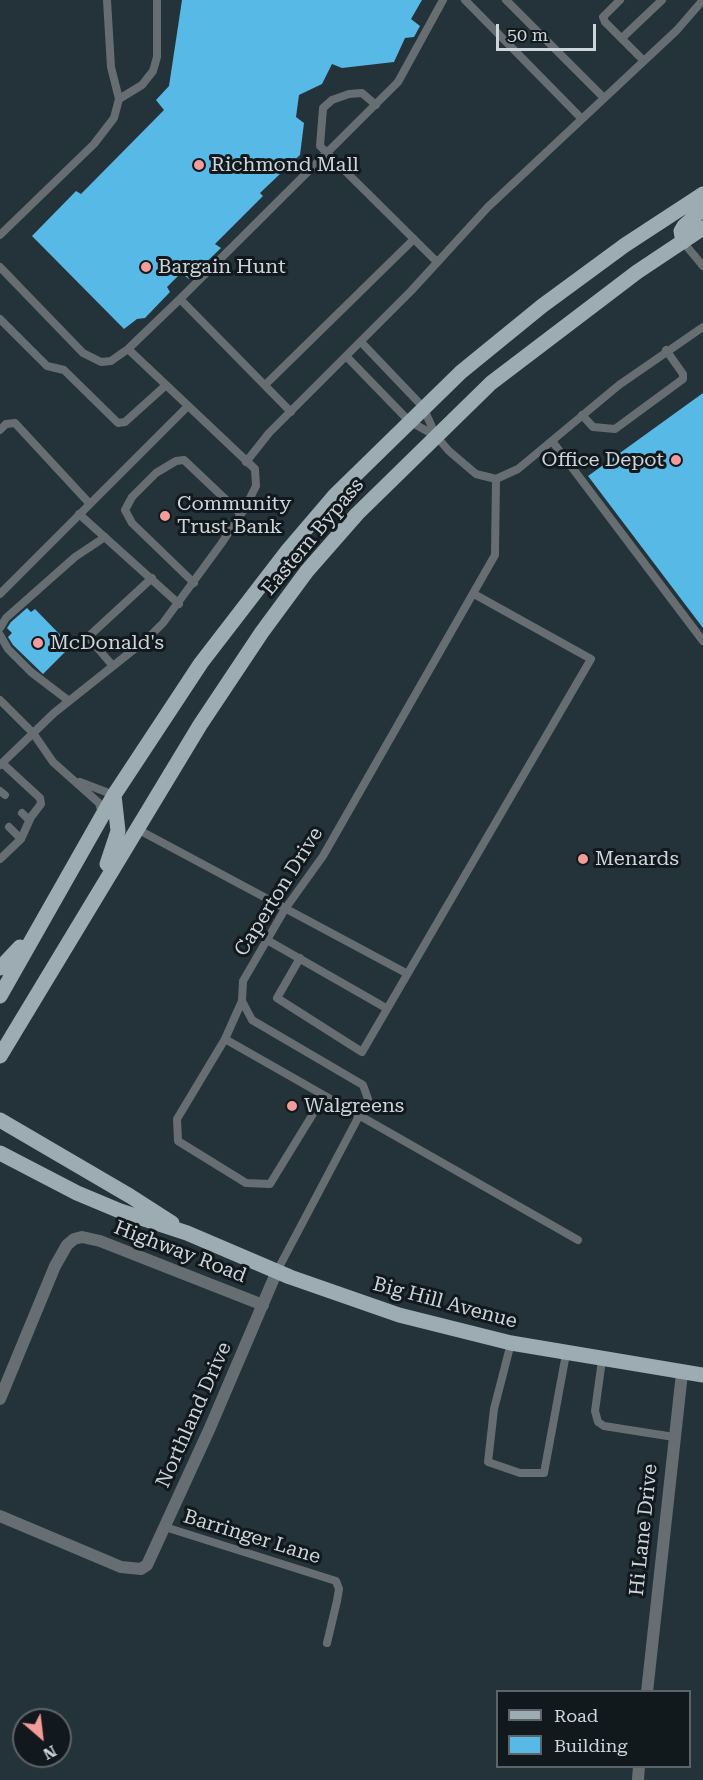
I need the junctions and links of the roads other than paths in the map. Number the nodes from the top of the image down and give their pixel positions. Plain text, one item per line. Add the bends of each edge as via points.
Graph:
1 (107, 0) edge
2 (157, 0) edge
3 (443, 0) edge
4 (465, 0) edge
5 (506, 0) edge
6 (620, 0) edge
7 (662, 0) edge
8 (702, 0) edge
9 (622, 38) junction
10 (644, 61) junction
11 (604, 98) junction
12 (119, 99) junction
13 (376, 105) junction
14 (581, 118) junction
15 (326, 152) junction
16 (703, 194) edge
17 (703, 209) edge
18 (703, 228) edge
19 (0, 235) edge
20 (414, 239) junction
21 (683, 242) junction
22 (437, 262) junction
23 (0, 267) edge
24 (703, 267) edge
25 (180, 299) junction
26 (0, 320) edge
27 (703, 327) edge
28 (361, 342) junction
29 (128, 349) junction
30 (666, 350) junction
31 (346, 356) junction
32 (265, 385) junction
33 (165, 386) junction
34 (187, 407) junction
35 (423, 407) junction
36 (291, 412) junction
37 (582, 416) junction
38 (409, 421) junction
39 (0, 430) edge
40 (436, 436) junction
41 (552, 441) junction
42 (246, 462) junction
43 (496, 479) junction
44 (90, 504) junction
45 (79, 514) junction
46 (241, 514) junction
47 (105, 537) junction
48 (152, 578) junction
49 (194, 582) junction
50 (0, 594) edge
51 (474, 594) junction
52 (178, 604) junction
53 (0, 628) edge
54 (0, 636) edge
55 (703, 642) edge
56 (113, 666) junction
57 (0, 700) edge
58 (69, 700) junction
59 (33, 733) junction
60 (1, 764) edge
61 (75, 781) junction
62 (114, 795) junction
63 (22, 813) dead end
64 (102, 814) junction
65 (29, 820) junction
66 (9, 827) dead end
67 (137, 829) junction
68 (21, 839) junction
69 (2, 855) edge
70 (285, 909) junction
71 (80, 924) junction
72 (35, 932) junction
73 (267, 940) junction
74 (300, 958) junction
75 (0, 968) edge
76 (406, 973) junction
77 (0, 996) edge
78 (242, 1001) junction
79 (387, 1008) junction
80 (225, 1039) junction
81 (0, 1056) edge
82 (324, 1096) junction
83 (360, 1117) junction
84 (0, 1120) edge
85 (0, 1153) edge
86 (187, 1233) junction
87 (578, 1240) dead end
88 (277, 1271) junction
89 (263, 1305) junction
90 (511, 1343) junction
91 (566, 1354) junction
92 (602, 1360) junction
93 (682, 1373) junction
94 (703, 1375) edge
95 (0, 1399) edge
96 (674, 1437) junction
97 (0, 1516) edge
98 (165, 1527) junction
99 (327, 1643) dead end
100 (647, 1690) edge

1 - 12 lane via 111,67
2 - 12 lane via 157,57 153,71 142,85
3 - 13 lane via 398,82
4 - 14 lane
5 - 11 lane
6 - 9 lane via 603,16
7 - 9 lane
8 - 10 lane via 690,18
9 - 10 lane
10 - 11 lane
11 - 14 lane
12 - 19 lane via 106,131
13 - 15 lane
13 - 15 lane via 362,93 332,100 323,108 320,146
14 - 22 lane
15 - 20 lane
15 - 25 lane
16 - 35 main road, Eastern Bypass via 542,306
17 - 21 main road via 684,226
18 - 21 main road, Eastern Bypass
20 - 22 lane
20 - 32 lane
21 - 24 lane
21 - 40 main road, Eastern Bypass via 491,382
22 - 28 lane
23 - 29 lane via 91,359 111,361
25 - 29 lane
25 - 32 lane
26 - 33 lane via 47,366 64,370 118,423 125,422
27 - 30 lane
28 - 31 lane
28 - 35 lane
29 - 33 lane
30 - 37 lane
30 - 37 lane via 683,379 615,429 593,427
31 - 36 lane
31 - 38 lane
32 - 36 lane
33 - 34 lane
34 - 42 lane
34 - 44 lane
35 - 38 main road, Eastern Bypass
35 - 40 lane
36 - 42 lane
37 - 41 lane
38 - 40 lane
38 - 62 main road, Eastern Bypass via 335,495 288,550 201,663
39 - 44 lane via 15,423
40 - 43 lane via 469,469
40 - 67 main road, Eastern Bypass via 357,513 308,571 200,725
41 - 43 lane via 518,470
41 - 55 lane
42 - 46 lane via 255,469 257,480
43 - 51 lane, Caperton Drive via 495,555
44 - 45 lane
45 - 47 lane
45 - 50 lane
46 - 49 lane
46 - 49 lane via 184,460 156,473 132,497 125,510 132,523
47 - 48 lane
47 - 53 lane via 75,557 6,618
48 - 52 lane
48 - 56 lane via 88,638
49 - 52 lane
51 - 70 lane, Caperton Drive via 323,856
51 - 76 lane via 591,659
52 - 56 lane via 147,639
54 - 58 lane via 40,679
56 - 58 lane
57 - 59 lane
58 - 59 lane
59 - 60 lane
59 - 61 lane via 53,762
60 - 65 lane via 40,798 41,804
61 - 62 lane
61 - 64 lane via 99,803
62 - 64 main road, Eastern Bypass
62 - 71 main road via 119,820 115,846
63 - 65 lane
64 - 72 main road, Eastern Bypass
65 - 68 lane
66 - 68 lane
67 - 70 lane
67 - 71 main road, Eastern Bypass
68 - 69 lane
70 - 73 lane, Caperton Drive
70 - 76 lane
71 - 81 main road, Eastern Bypass
72 - 75 main road
72 - 77 main road, Eastern Bypass
73 - 74 lane
73 - 78 lane, Caperton Drive via 243,981
74 - 79 lane
74 - 79 lane via 277,998 362,1052
76 - 79 lane
78 - 80 lane, Caperton Drive
78 - 83 lane via 252,1020 363,1085 368,1099
80 - 82 lane
80 - 82 lane, Caperton Drive via 177,1119 177,1141 246,1183 270,1184
82 - 83 lane
83 - 87 lane
83 - 88 lane
84 - 86 main road, Big Hill Avenue
85 - 86 main road, Big Hill Avenue via 77,1193
86 - 88 main road, Big Hill Avenue
88 - 89 street, Northland Drive
88 - 90 main road, Big Hill Avenue via 399,1316
89 - 95 street, Highway Road via 82,1237 67,1245 61,1254
89 - 98 street, Northland Drive
90 - 91 main road, Big Hill Avenue
90 - 91 lane via 494,1409 488,1462 520,1473 544,1473
91 - 92 main road, Big Hill Avenue
92 - 93 main road, Big Hill Avenue
92 - 96 lane via 595,1418 604,1426
93 - 94 main road, Big Hill Avenue
93 - 96 street, Hi Lane Drive
96 - 100 street, Hi Lane Drive
97 - 98 street, Northland Drive via 131,1569 141,1569 152,1558
98 - 99 lane, Barringer Lane via 336,1581 339,1589

